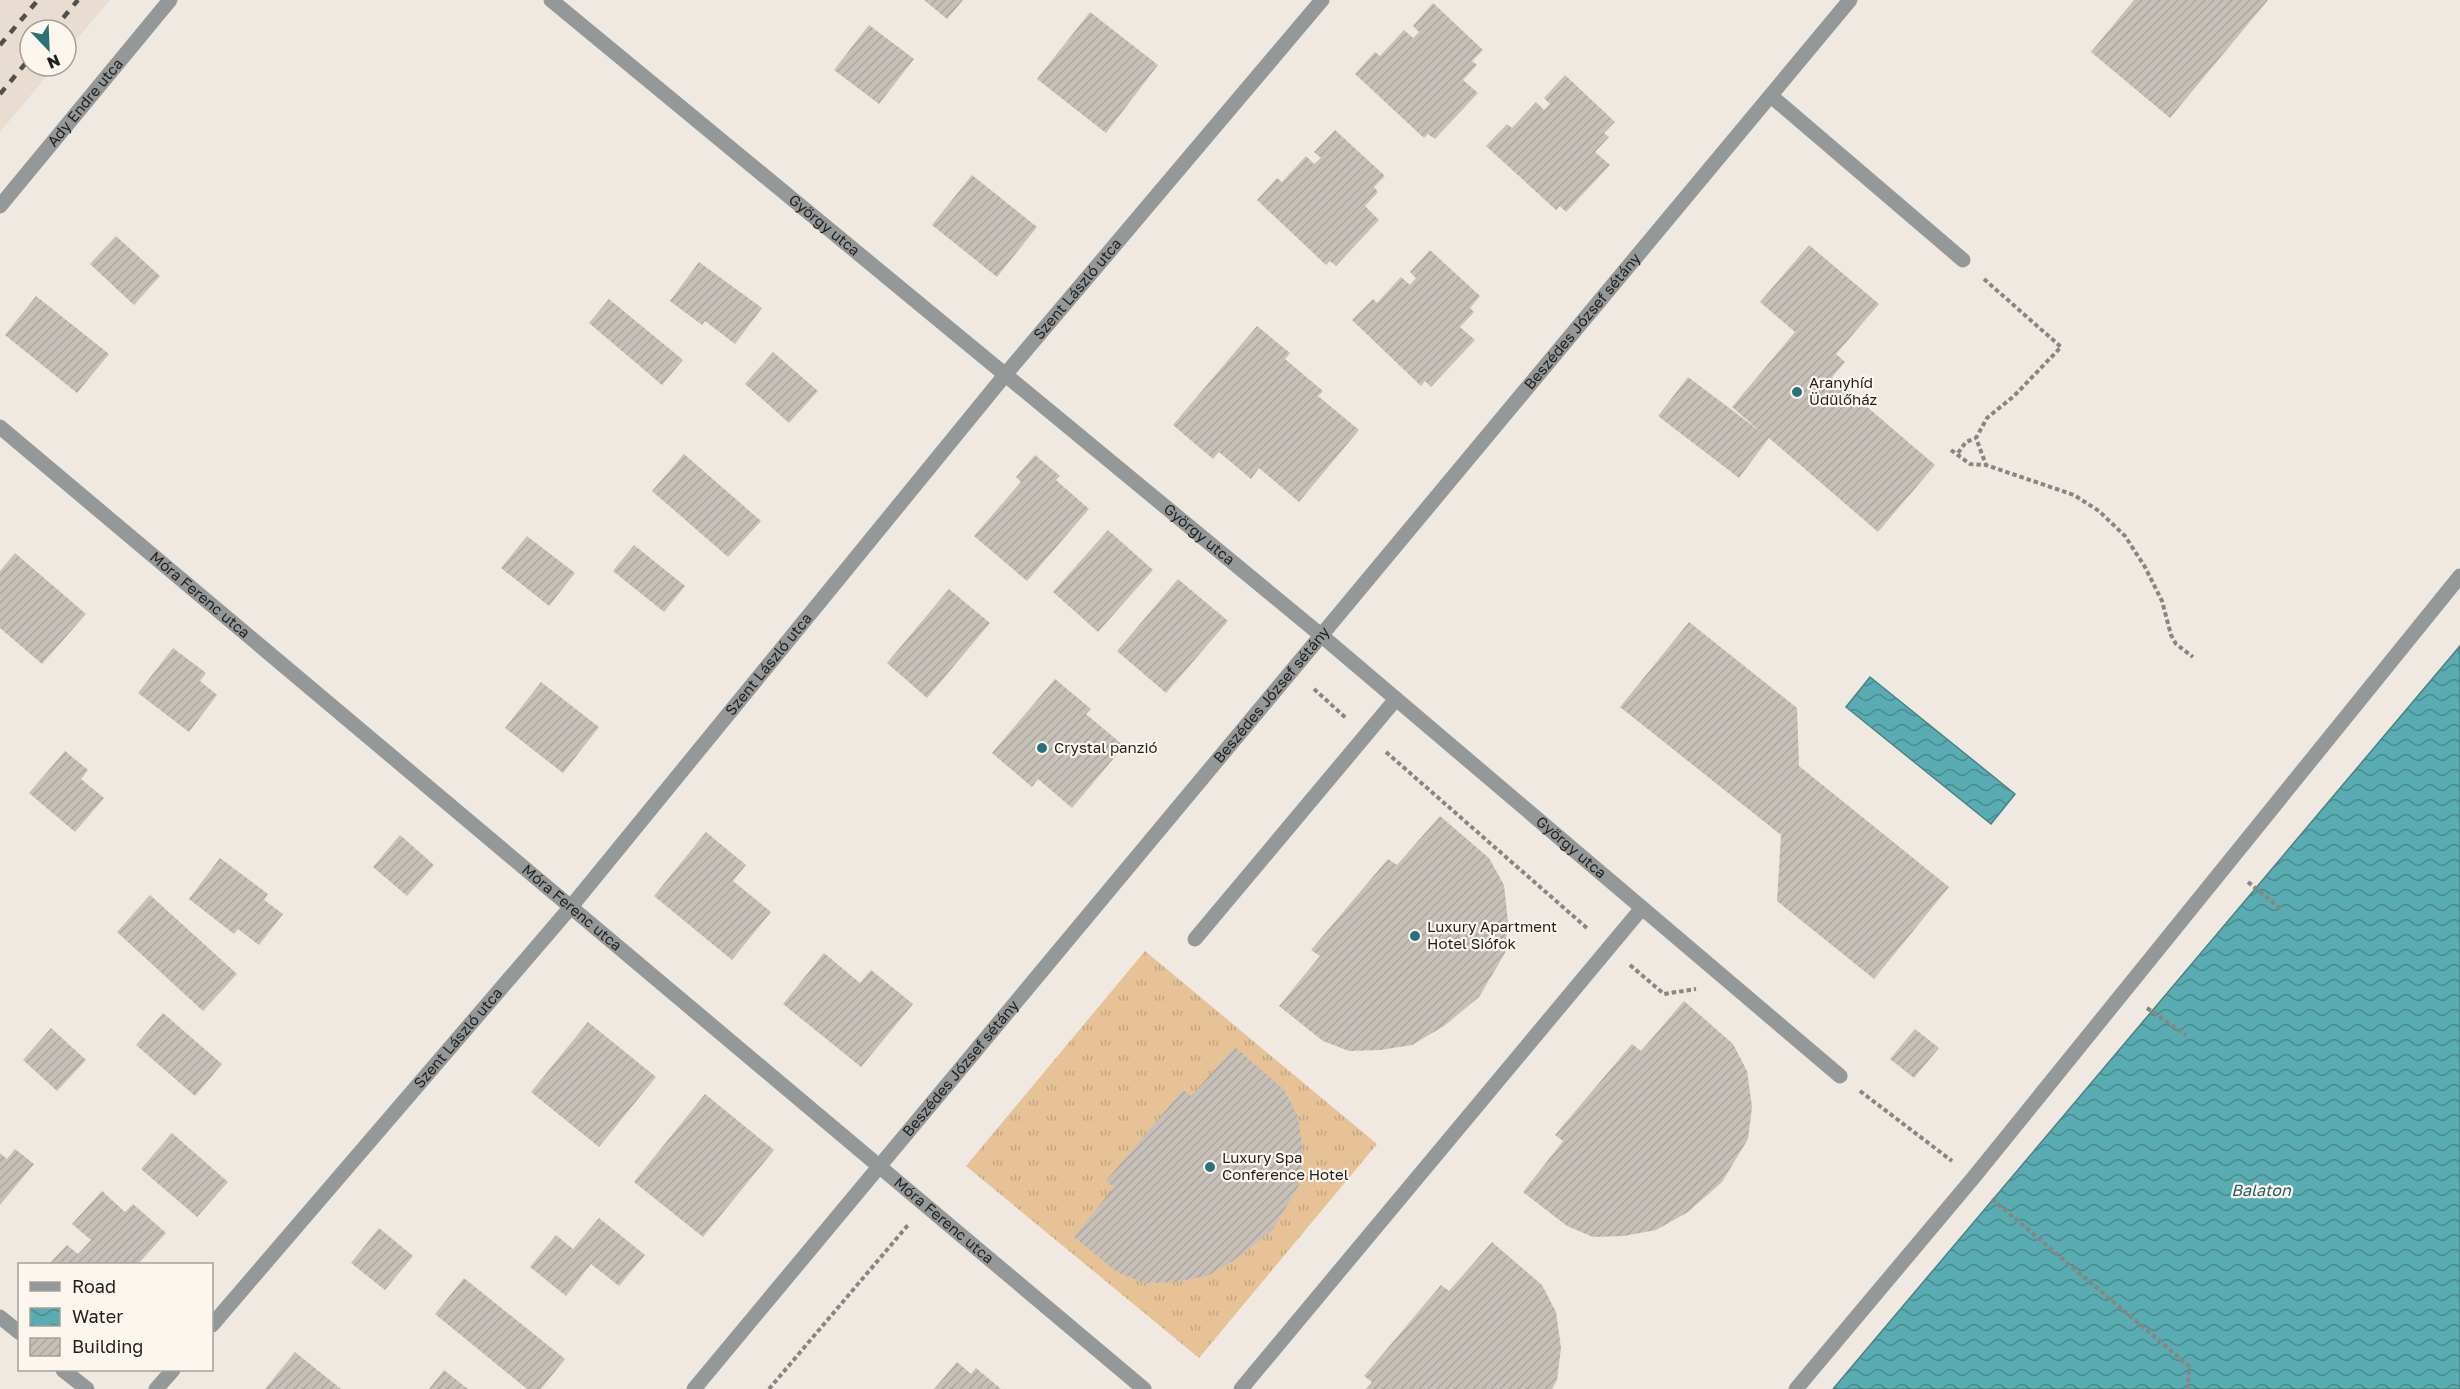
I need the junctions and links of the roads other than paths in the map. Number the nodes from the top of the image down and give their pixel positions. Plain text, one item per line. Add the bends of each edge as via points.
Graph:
1 (170, 0) edge
2 (551, 0) edge
3 (1322, 0) edge
4 (1850, 0) edge
5 (1771, 96) junction
6 (0, 206) edge
7 (1963, 260) road end
8 (1005, 375) junction
9 (0, 427) edge
10 (2460, 576) edge
11 (1322, 636) junction
12 (1396, 699) junction
13 (570, 908) junction
14 (1642, 908) junction
15 (1194, 939) dead end
16 (1840, 1076) dead end
17 (879, 1168) junction
18 (0, 1317) edge
19 (213, 1324) edge
20 (18, 1332) edge
21 (64, 1371) edge
22 (172, 1371) edge
23 (87, 1389) edge
24 (156, 1389) edge
25 (694, 1389) edge
26 (1144, 1389) edge
27 (1241, 1389) edge
28 (1796, 1389) edge

1 - 6 street, Ady Endre utca
2 - 8 street, György utca
3 - 8 street, Szent László utca
4 - 5 street, Beszédes József sétány
5 - 7 street
5 - 11 street, Beszédes József sétány
8 - 11 street, György utca
8 - 13 street, Szent László utca
9 - 13 street, Móra Ferenc utca
10 - 28 street via 1974,1177
11 - 12 street, György utca
11 - 17 street, Beszédes József sétány
12 - 14 street, György utca
12 - 15 street
13 - 17 street, Móra Ferenc utca
13 - 19 street, Szent László utca
14 - 16 street, György utca
14 - 27 street
17 - 25 street, Beszédes József sétány
17 - 26 street, Móra Ferenc utca
18 - 20 street
21 - 23 street
22 - 24 street

